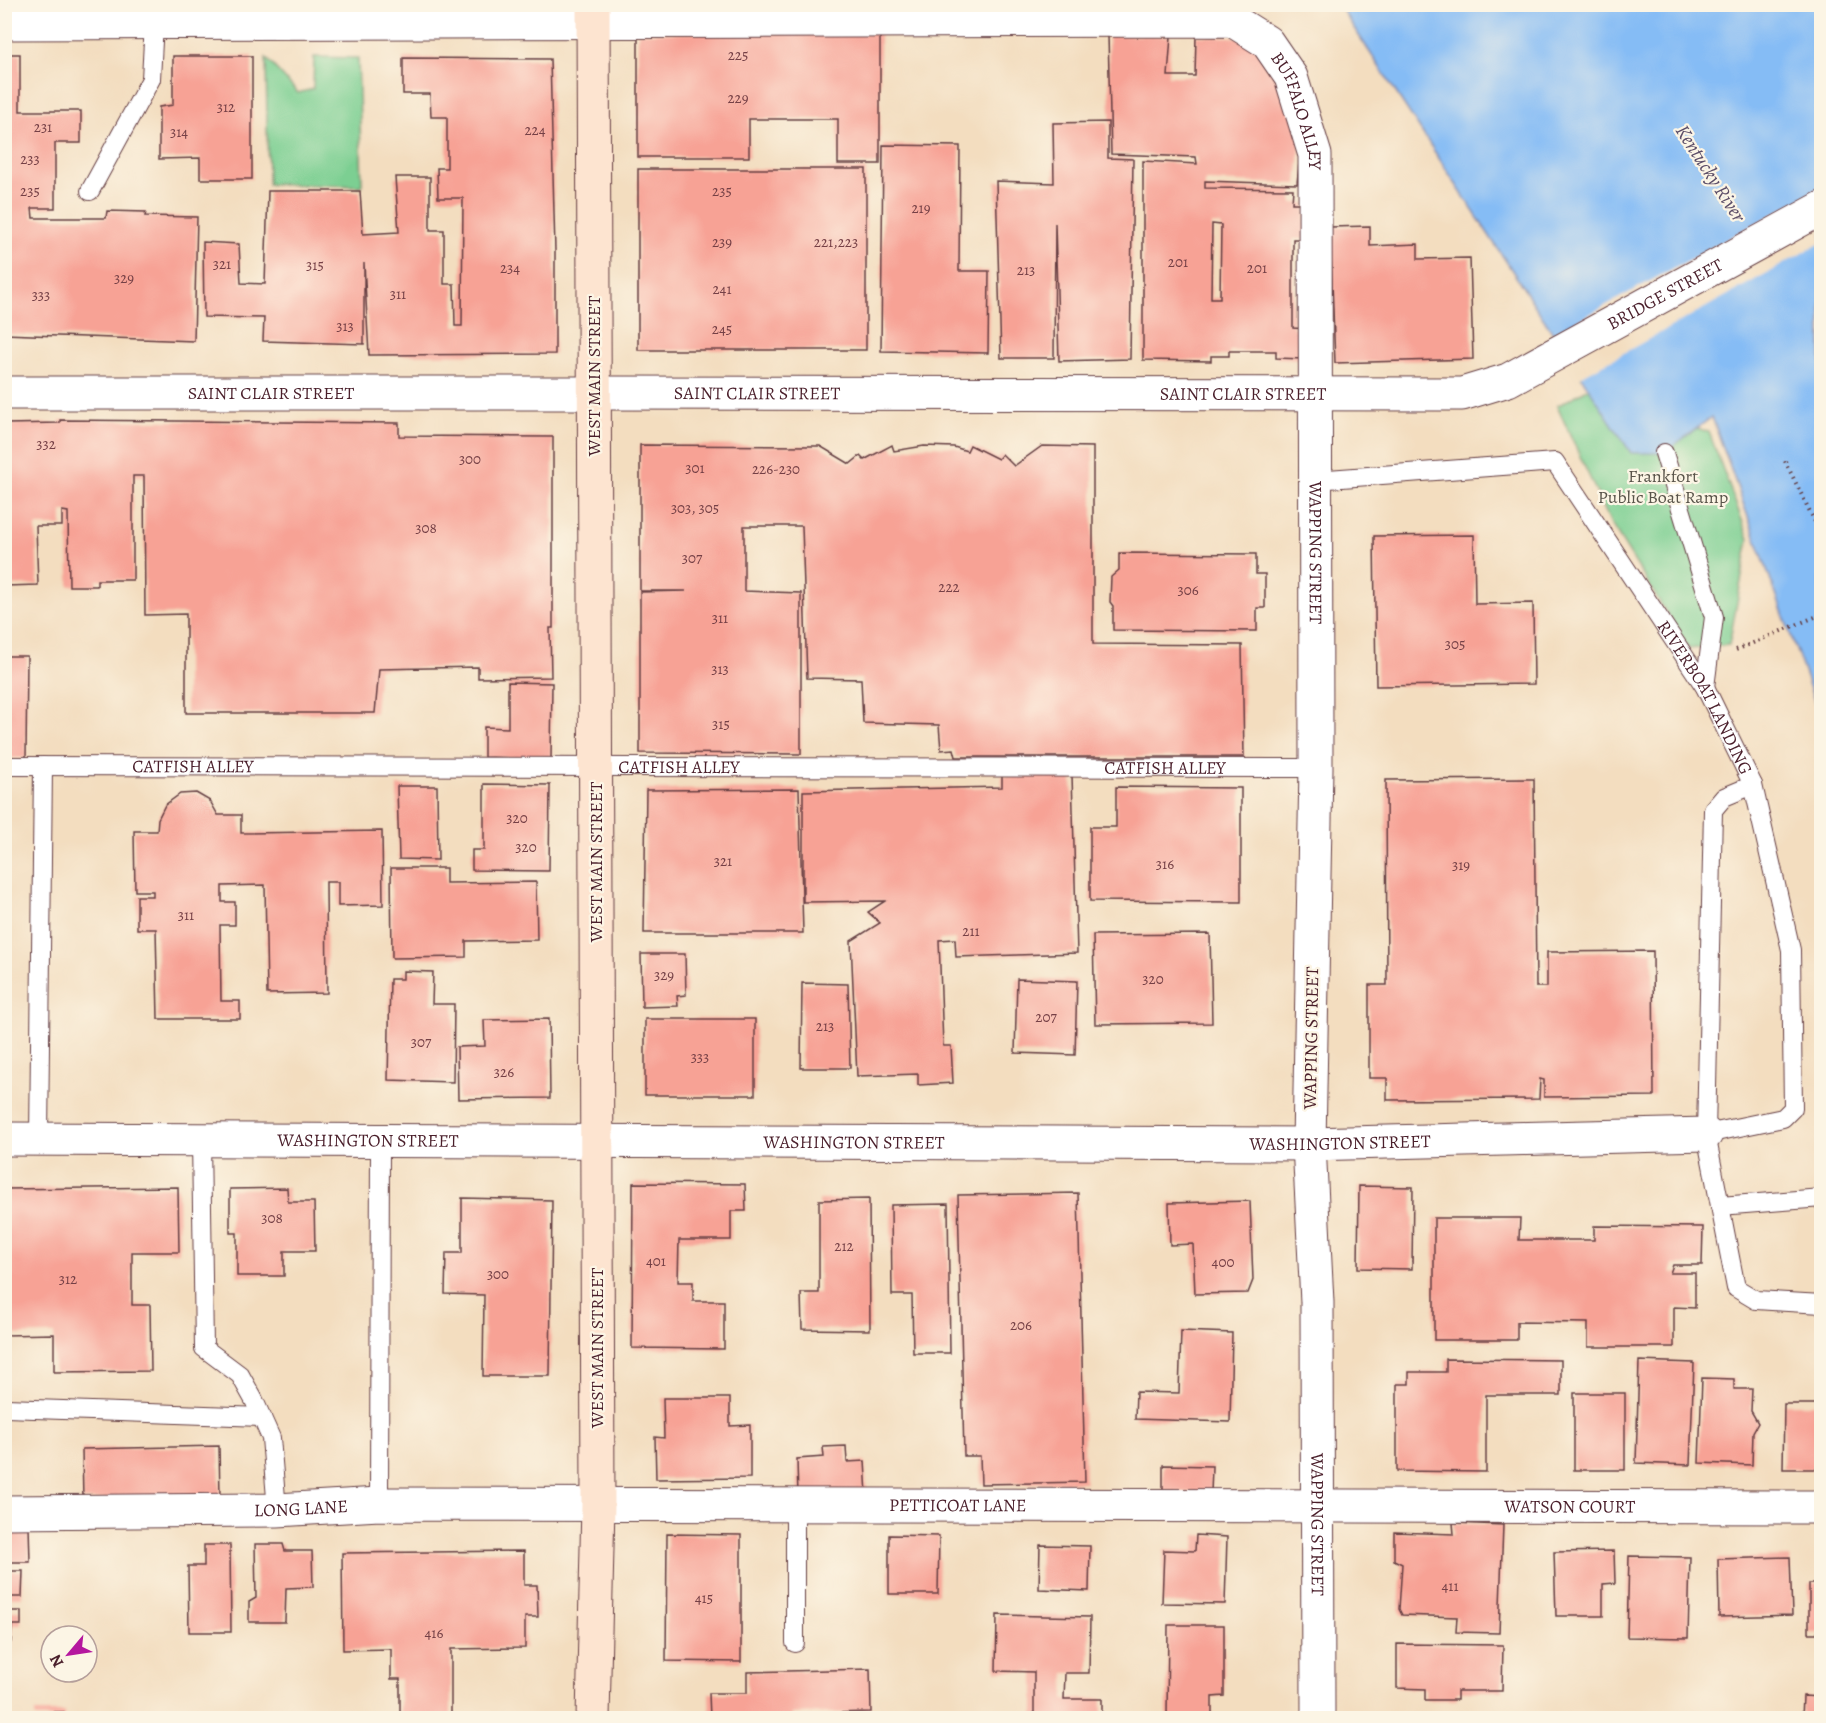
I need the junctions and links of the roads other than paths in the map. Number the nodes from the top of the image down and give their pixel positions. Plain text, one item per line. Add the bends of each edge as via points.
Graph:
1 (593, 13) edge
2 (4, 22) edge
3 (154, 22) junction
4 (90, 192) dead end
5 (1821, 208) edge
6 (1508, 380) joint
7 (4, 393) edge
8 (595, 393) junction
9 (1315, 394) junction
10 (1664, 453) dead end
11 (1316, 480) junction
12 (1705, 687) junction
13 (4, 766) edge
14 (43, 766) junction
15 (596, 767) junction
16 (1316, 768) junction
17 (1753, 785) junction
18 (1706, 1134) junction
19 (4, 1139) edge
20 (39, 1139) junction
21 (201, 1139) junction
22 (380, 1139) junction
23 (597, 1140) junction
24 (1309, 1144) junction
25 (1821, 1198) edge
26 (1720, 1206) junction
27 (1821, 1304) edge
28 (6, 1408) edge
29 (262, 1417) junction
30 (378, 1504) junction
31 (598, 1504) junction
32 (795, 1505) junction
33 (1317, 1505) junction
34 (1821, 1507) edge
35 (277, 1510) junction
36 (4, 1512) edge
37 (795, 1643) dead end
38 (592, 1719) edge
39 (1318, 1719) edge

1 - 3 street, BUFFALO ALLEY
1 - 8 main road, WEST MAIN STREET
1 - 9 street, BUFFALO ALLEY via 1232,20 1267,42 1291,77 1315,154
2 - 3 street, BUFFALO ALLEY
3 - 4 lane via 151,79
5 - 6 street, BRIDGE STREET
6 - 9 street, SAINT CLAIR STREET via 1462,394
7 - 8 street, SAINT CLAIR STREET
8 - 9 street, SAINT CLAIR STREET
8 - 15 main road, WEST MAIN STREET
9 - 11 street, WAPPING STREET
10 - 12 lane via 1714,617
11 - 12 lane, RIVERBOAT LANDING via 1555,462
11 - 16 street, WAPPING STREET
12 - 17 lane, RIVERBOAT LANDING
13 - 14 lane, CATFISH ALLEY
14 - 15 lane, CATFISH ALLEY
14 - 20 lane
15 - 16 lane, CATFISH ALLEY
15 - 23 main road, WEST MAIN STREET
16 - 24 street, WAPPING STREET
17 - 18 lane via 1724,797 1713,810
17 - 18 lane, RIVERBOAT LANDING via 1791,950 1793,1108 1783,1118
18 - 24 street, WASHINGTON STREET
18 - 26 lane
19 - 20 street, WASHINGTON STREET
20 - 21 street, WASHINGTON STREET
21 - 22 street, WASHINGTON STREET
21 - 29 lane via 204,1348 240,1375
22 - 23 street, WASHINGTON STREET
22 - 30 lane
23 - 24 street, WASHINGTON STREET
23 - 31 main road, WEST MAIN STREET
24 - 33 street, WAPPING STREET via 1317,1302
25 - 26 lane
26 - 27 lane via 1736,1288 1756,1300
28 - 29 lane
29 - 35 lane via 271,1438
30 - 31 street, LONG LANE
30 - 35 street, LONG LANE
31 - 32 street, PETTICOAT LANE
31 - 38 main road, WEST MAIN STREET
32 - 33 street, PETTICOAT LANE
32 - 37 lane
33 - 34 street, WATSON COURT
33 - 39 street, WAPPING STREET
35 - 36 street, LONG LANE

